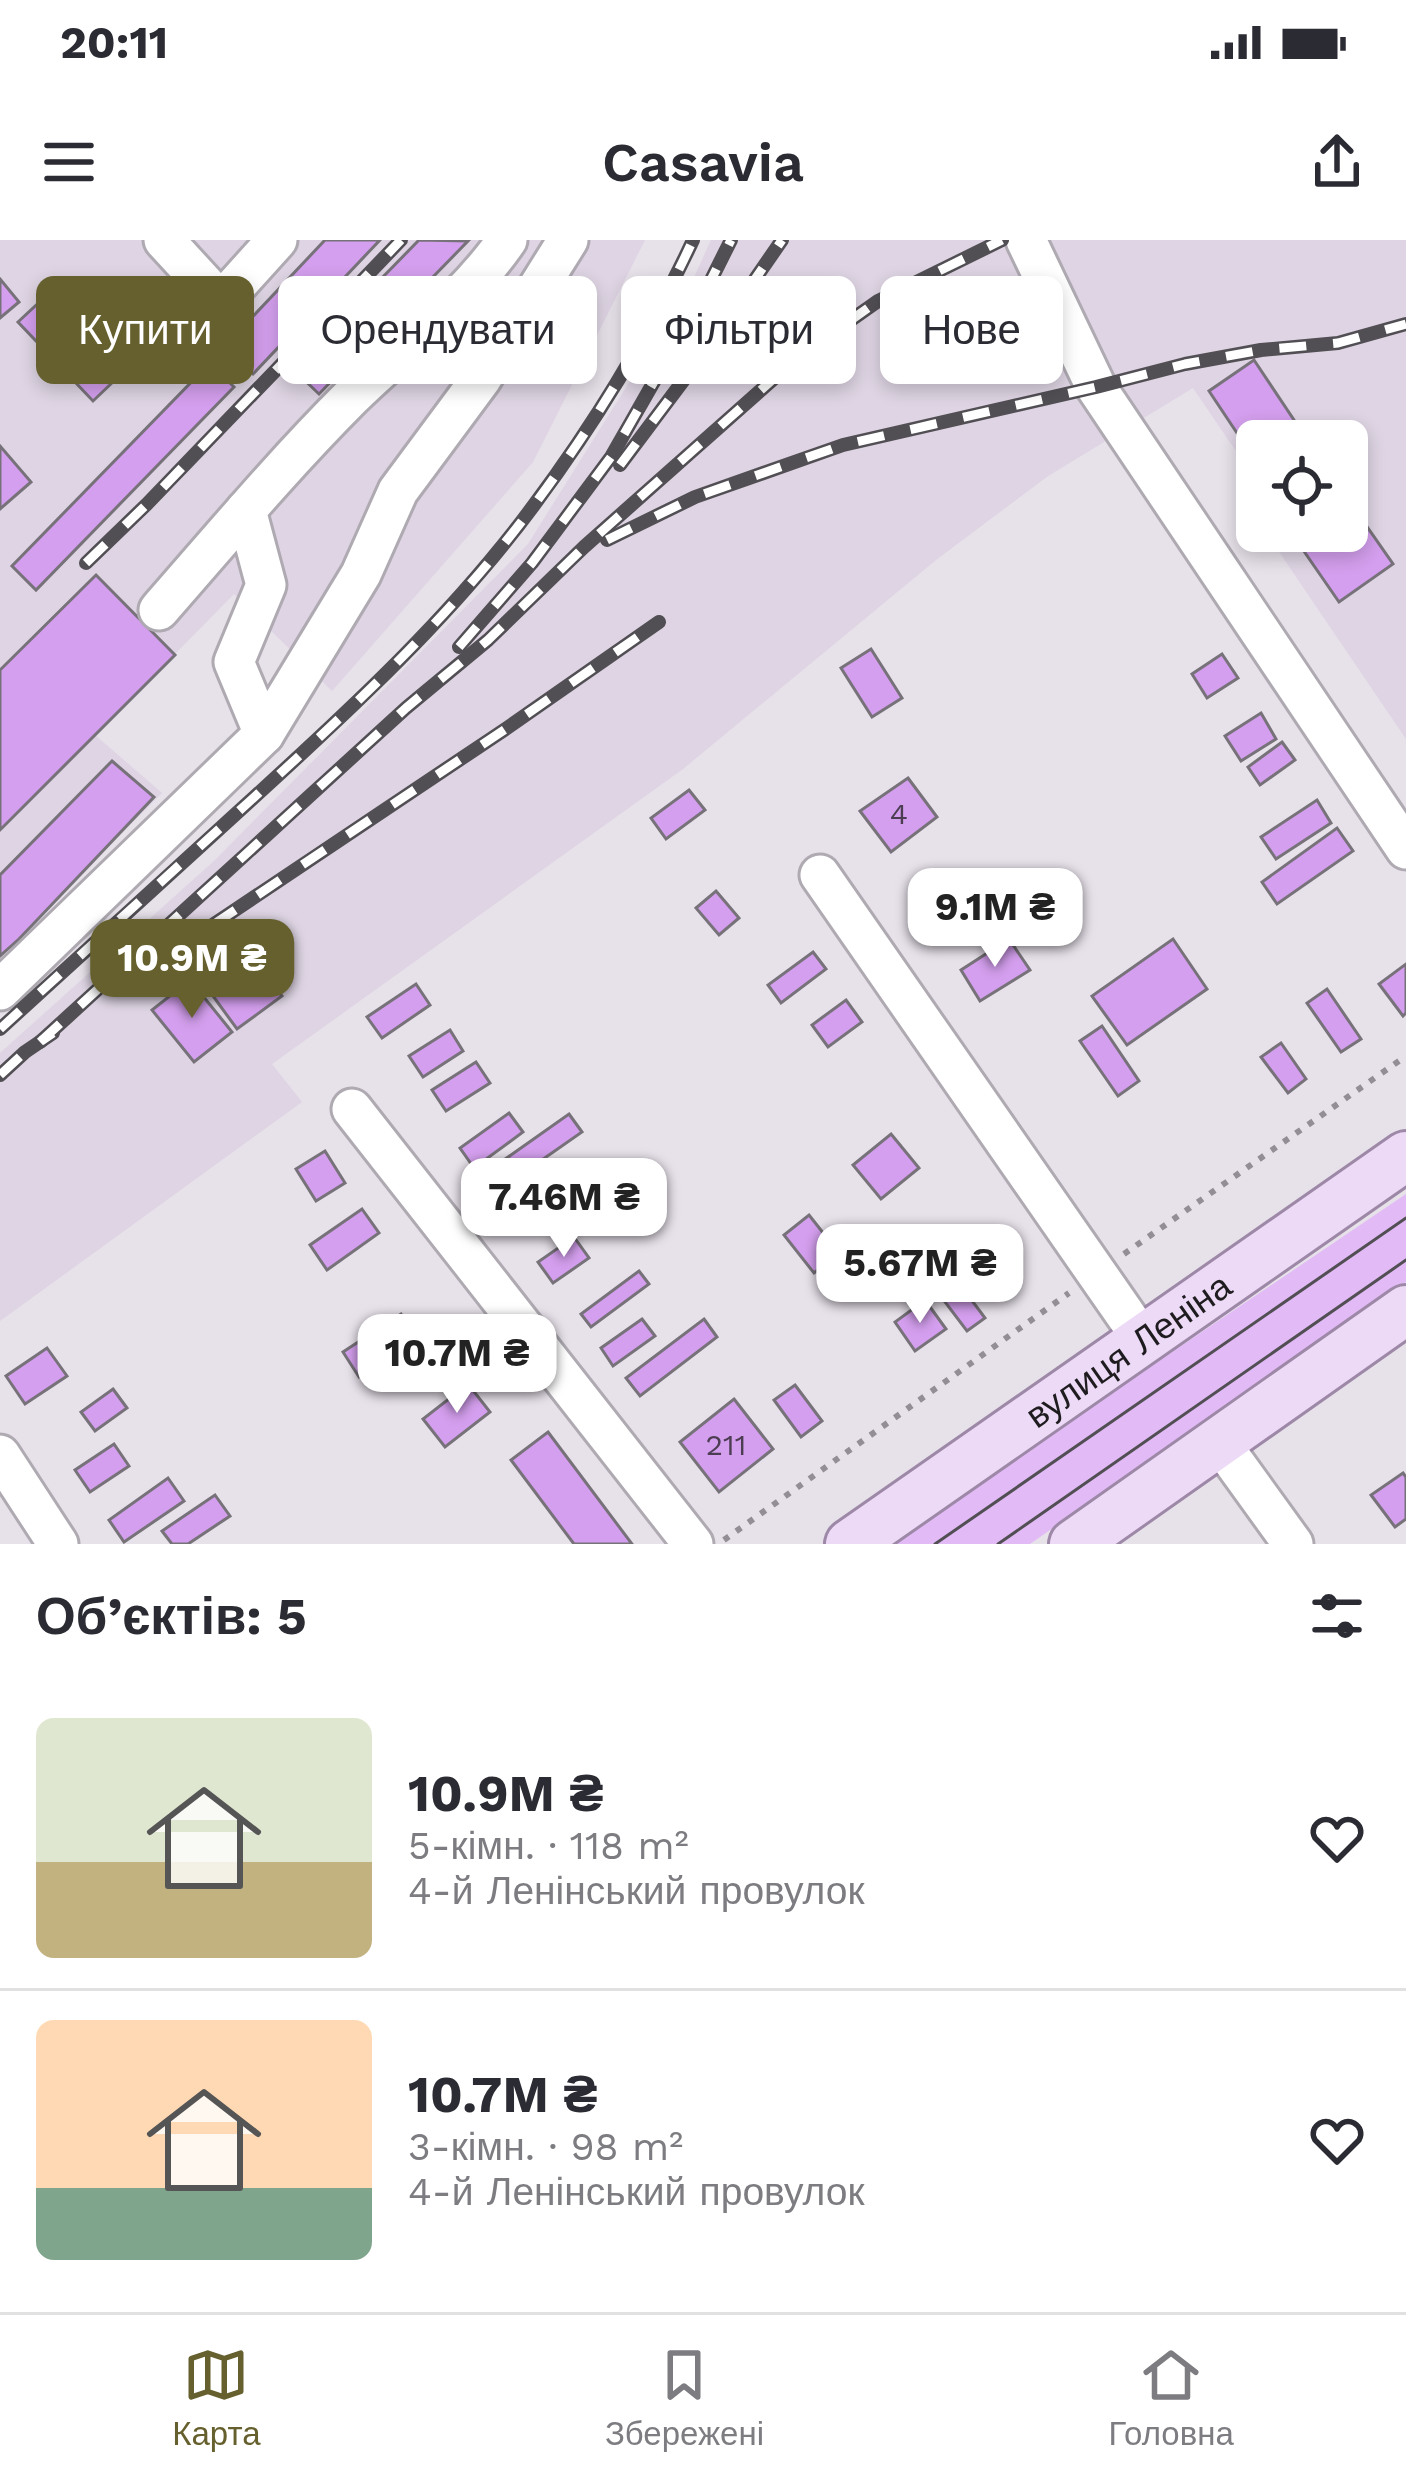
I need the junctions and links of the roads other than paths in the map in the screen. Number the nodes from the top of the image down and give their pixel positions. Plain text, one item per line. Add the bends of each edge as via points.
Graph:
1 (164, 240) edge
2 (277, 240) edge
3 (507, 240) edge
4 (568, 240) edge
5 (1026, 240) edge
6 (246, 510) junction
7 (159, 610) dead end
8 (264, 734) junction
9 (1406, 849) edge
10 (820, 875) dead end
11 (0, 991) edge
12 (352, 1109) dead end
13 (1406, 1156) edge
14 (1406, 1310) edge
15 (1143, 1340) junction
16 (1218, 1440) junction
17 (0, 1455) edge
18 (58, 1544) edge
19 (693, 1544) edge
20 (850, 1544) edge
21 (1074, 1544) edge
22 (1293, 1544) edge

1 - 2 street via 221,302
3 - 6 street via 485,272 384,364
4 - 8 street via 398,491 361,574
5 - 9 street via 1096,387
6 - 7 street
6 - 8 street via 266,585 234,662
8 - 11 street
10 - 15 street
12 - 19 street
13 - 15 main road, вулиця Леніна
14 - 16 main road
15 - 20 main road, вулиця Леніна
16 - 21 main road
16 - 22 street
17 - 18 street

